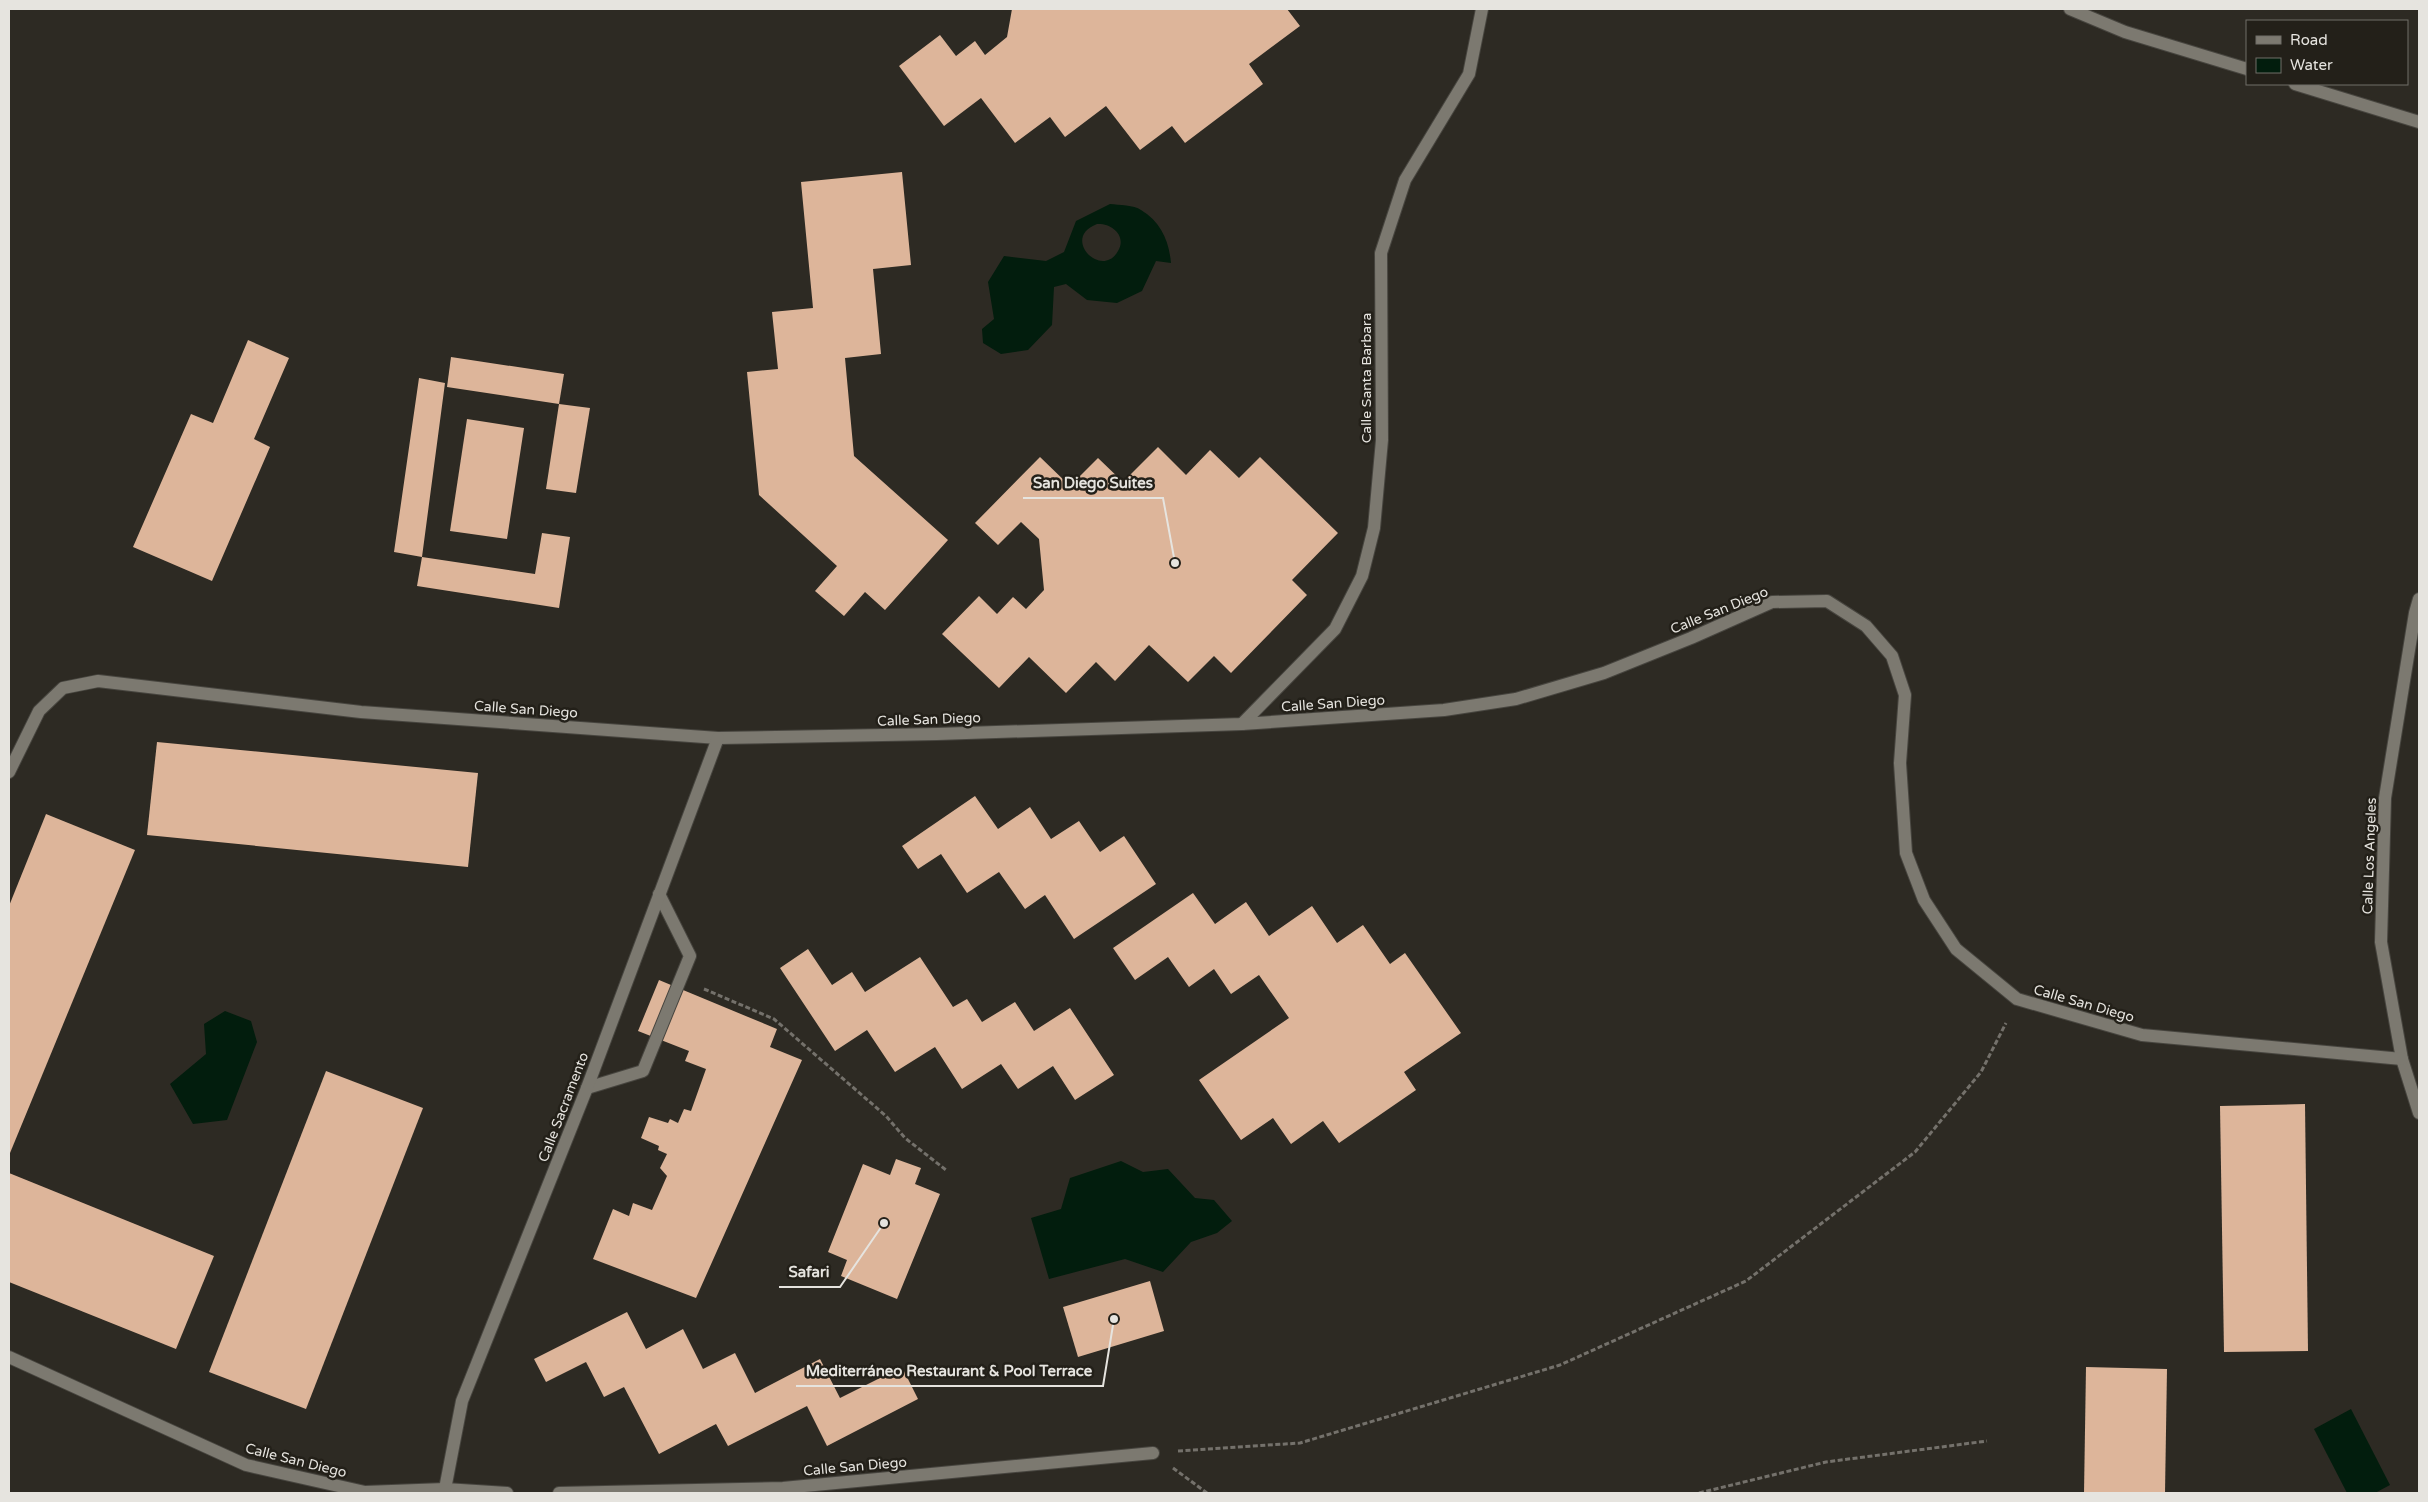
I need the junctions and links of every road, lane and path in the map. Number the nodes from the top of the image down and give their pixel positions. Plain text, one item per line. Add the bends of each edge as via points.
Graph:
1 (1482, 9) edge
2 (2070, 9) edge
3 (2246, 69) edge
4 (2298, 85) edge
5 (2419, 122) edge
6 (2419, 598) edge
7 (1242, 724) junction
8 (718, 738) junction
9 (9, 772) edge
10 (659, 894) junction
11 (680, 979) junction
12 (2018, 999) junction
13 (2402, 1059) junction
14 (587, 1088) junction
15 (2419, 1113) edge
16 (946, 1170) dead end
17 (9, 1357) edge
18 (1987, 1441) dead end
19 (1153, 1453) junction
20 (445, 1489) junction
21 (507, 1493) edge
22 (559, 1493) edge
23 (1207, 1493) edge
24 (1699, 1493) edge

1 - 7 street, Calle Santa Barbara via 1469,74 1404,180 1381,254 1382,440 1374,528 1362,576 1335,629
2 - 3 street via 2125,32
4 - 5 street
6 - 13 street, Calle Los Angeles via 2385,798 2381,942
7 - 8 street, Calle San Diego
7 - 12 street, Calle San Diego via 1444,710 1516,698 1604,672 1772,602 1827,601 1866,626 1892,656 1905,696 1900,763 1906,853 1924,900 1956,948
8 - 9 street, Calle San Diego via 361,712 98,680 63,688 39,711
8 - 10 street, Calle Sacramento
10 - 11 street via 690,956
10 - 14 street, Calle Sacramento
11 - 14 street via 643,1071
11 - 16 path via 774,1018 886,1116 905,1138
12 - 13 street, Calle San Diego via 2142,1036
12 - 19 path via 1981,1072 1915,1152 1746,1281 1560,1365 1300,1443
13 - 15 street, Calle Los Angeles
14 - 20 street, Calle Sacramento via 462,1401
17 - 20 street, Calle San Diego via 246,1465 365,1492
18 - 24 path via 1826,1462
19 - 22 street, Calle San Diego via 783,1488
19 - 23 path
20 - 21 street, Calle San Diego

